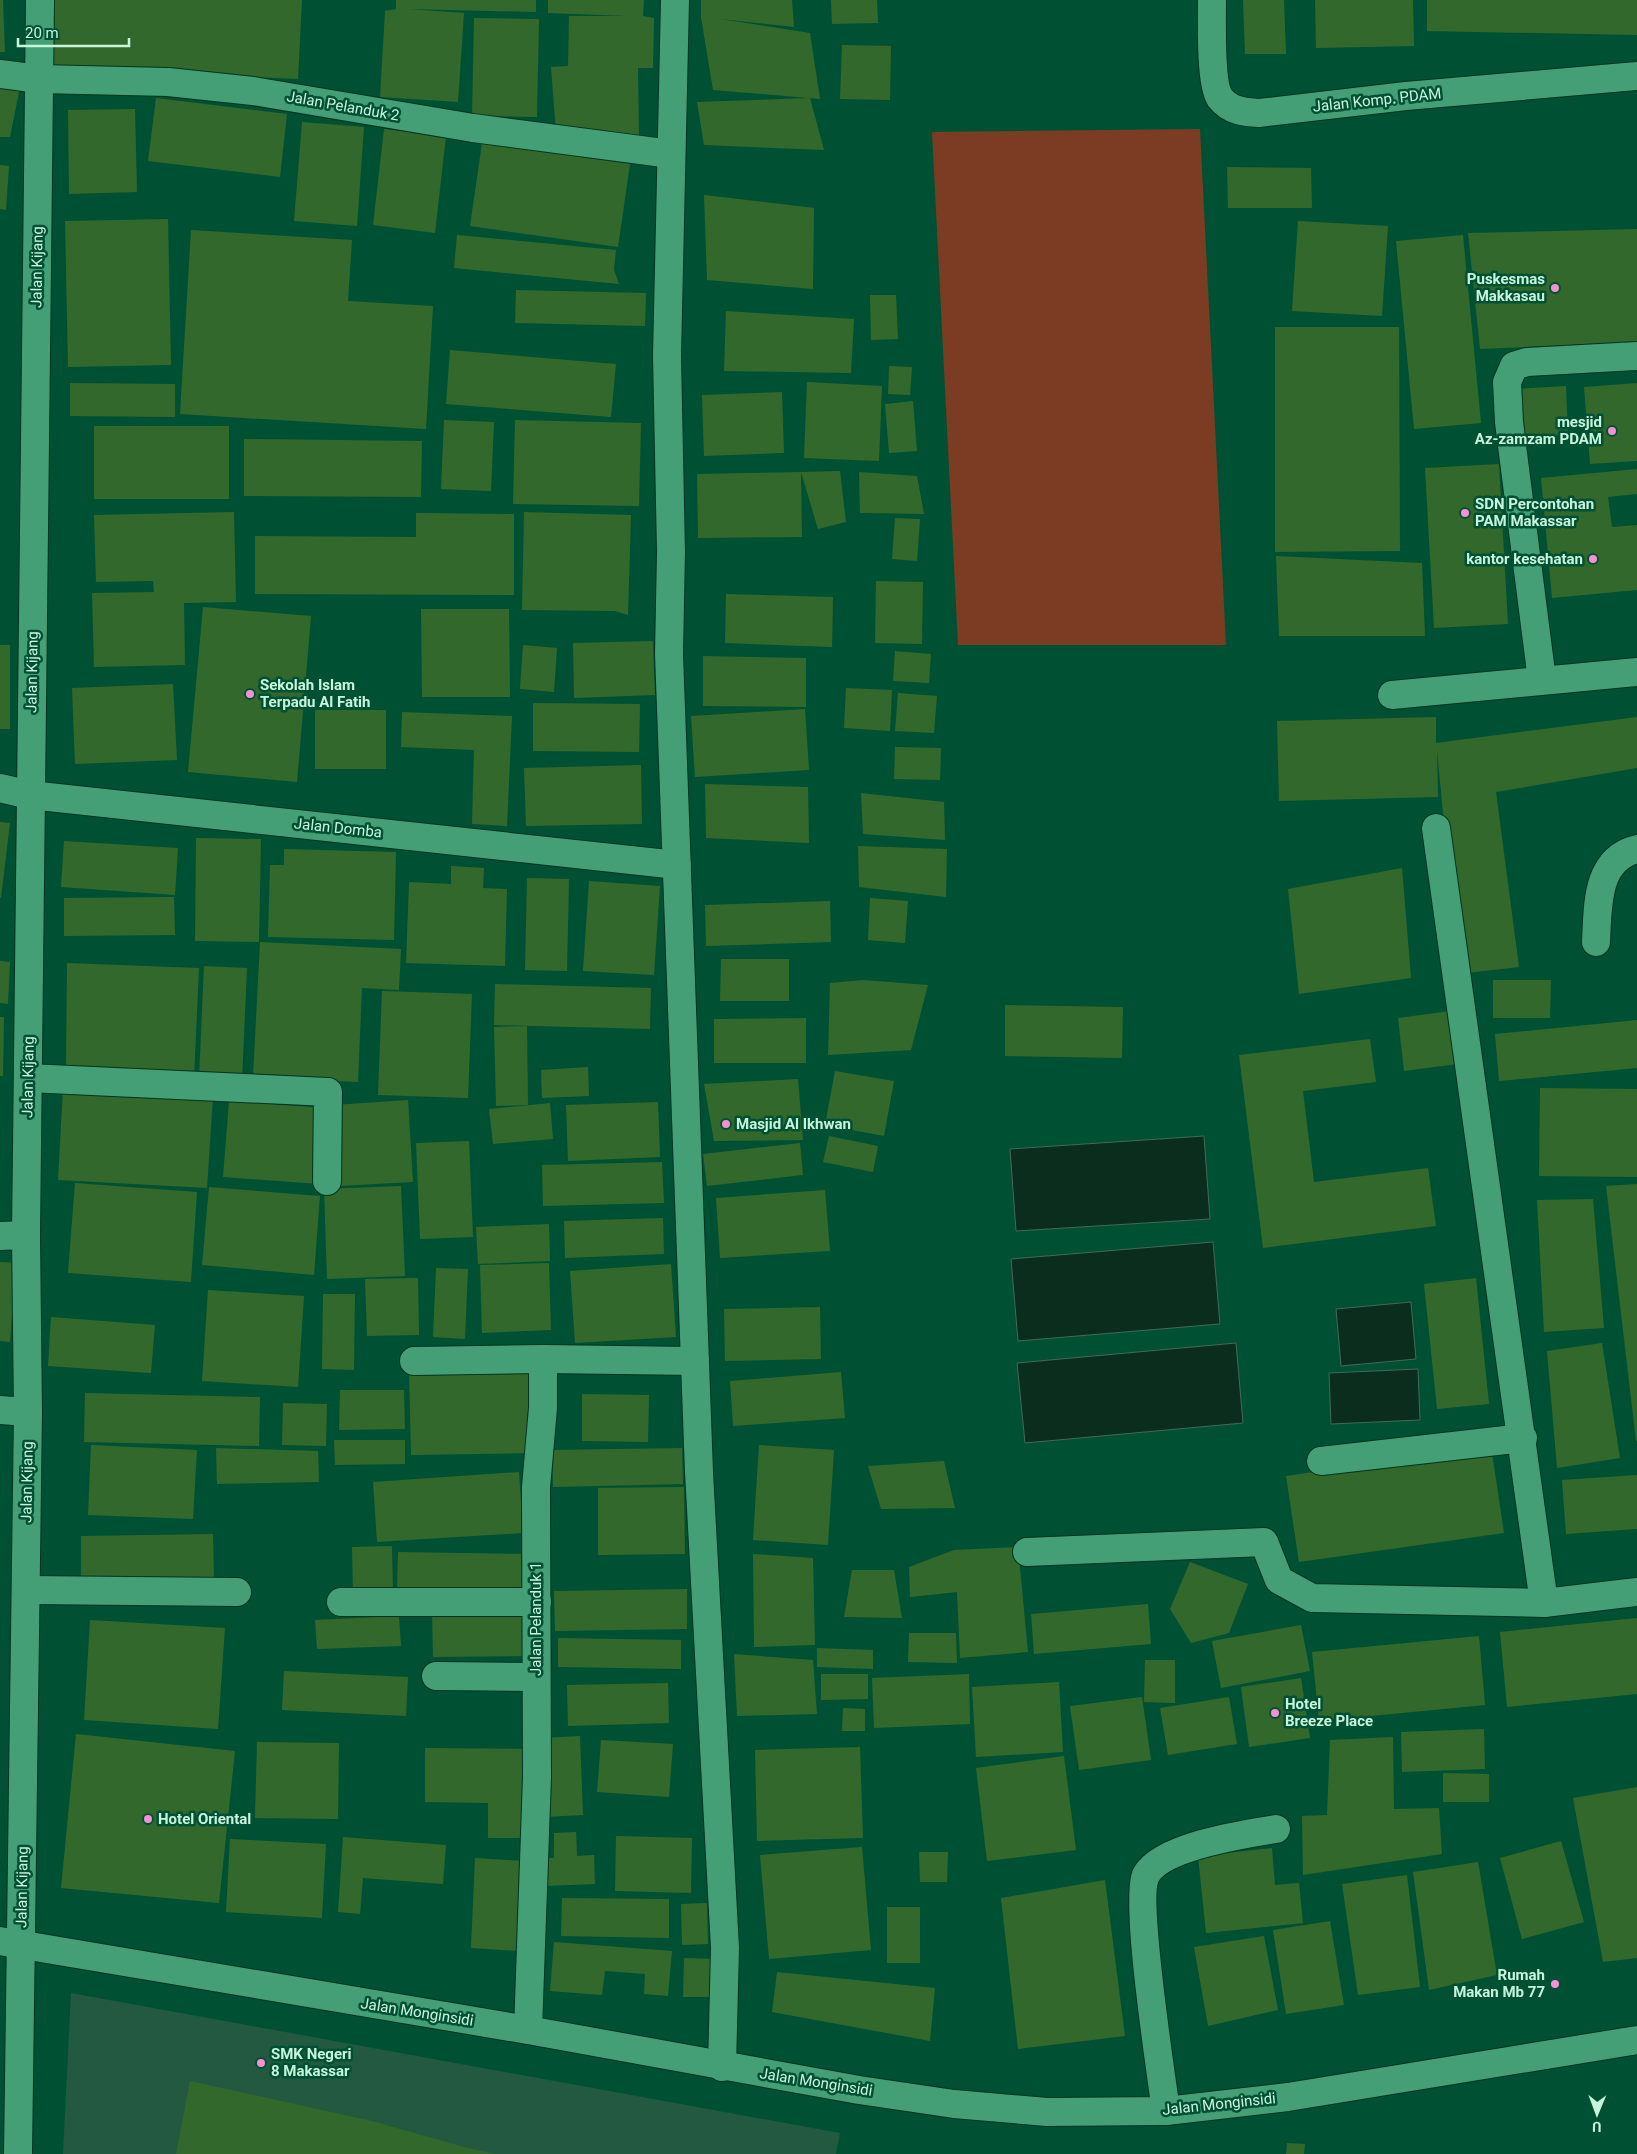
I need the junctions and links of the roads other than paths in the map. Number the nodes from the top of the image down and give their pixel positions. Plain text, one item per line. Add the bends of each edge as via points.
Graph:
1 (40, 0) edge
2 (675, 0) edge
3 (1212, 0) edge
4 (6, 75) edge
5 (1637, 76) edge
6 (39, 78) junction
7 (671, 154) junction
8 (1637, 356) edge
9 (1637, 672) edge
10 (1542, 680) junction
11 (1392, 695) dead end
12 (0, 788) edge
13 (30, 795) junction
14 (1436, 828) dead end
15 (1637, 850) edge
16 (677, 866) junction
17 (1596, 942) dead end
18 (28, 1078) junction
19 (327, 1181) dead end
20 (13, 1235) edge
21 (544, 1359) junction
22 (414, 1361) dead end
23 (695, 1361) junction
24 (0, 1410) edge
25 (28, 1412) junction
26 (1523, 1438) junction
27 (1321, 1461) dead end
28 (1027, 1552) dead end
29 (26, 1590) junction
30 (237, 1592) dead end
31 (1637, 1592) edge
32 (341, 1602) dead end
33 (537, 1602) junction
34 (1544, 1603) junction
35 (436, 1676) dead end
36 (536, 1677) junction
37 (1276, 1829) dead end
38 (10, 1943) edge
39 (528, 2030) junction
40 (1637, 2040) edge
41 (722, 2067) junction
42 (1166, 2111) junction
43 (18, 2154) edge

1 - 6 street, Jalan Kijang
2 - 7 street
3 - 5 street, Jalan Komp. PDAM via 1215,80 1220,97 1237,111 1259,113 1406,96
4 - 6 street, Jalan Pelanduk 2
6 - 7 street, Jalan Pelanduk 2 via 168,82 253,91 473,128
6 - 13 street, Jalan Kijang
7 - 16 street via 667,356 671,552 669,654
8 - 10 street via 1527,362 1514,366 1507,382 1509,422
9 - 10 street
10 - 11 street
12 - 13 street, Jalan Domba
13 - 16 street, Jalan Domba
13 - 18 street, Jalan Kijang
14 - 26 street
15 - 17 street via 1626,852 1607,869 1598,900
16 - 23 street
18 - 19 street via 328,1092
18 - 20 street, Jalan Kijang
20 - 25 street, Jalan Kijang
21 - 22 street
21 - 23 street
21 - 33 street, Jalan Pelanduk 1 via 536,1487
23 - 41 street via 725,1948
24 - 25 street
25 - 29 street, Jalan Kijang
26 - 27 street
26 - 34 street
28 - 34 street via 1264,1542 1279,1580 1312,1598
29 - 30 street
29 - 38 street, Jalan Kijang
31 - 34 street
32 - 33 street
33 - 36 street, Jalan Pelanduk 1
35 - 36 street
36 - 39 street, Jalan Pelanduk 1 via 537,1777
37 - 42 street via 1231,1837 1166,1856 1146,1876 1142,1901 1145,1939
38 - 39 street, Jalan Monginsidi
38 - 43 street, Jalan Kijang
39 - 41 street, Jalan Monginsidi
40 - 42 street, Jalan Monginsidi via 1288,2097
41 - 42 street, Jalan Monginsidi via 954,2104 1047,2112

